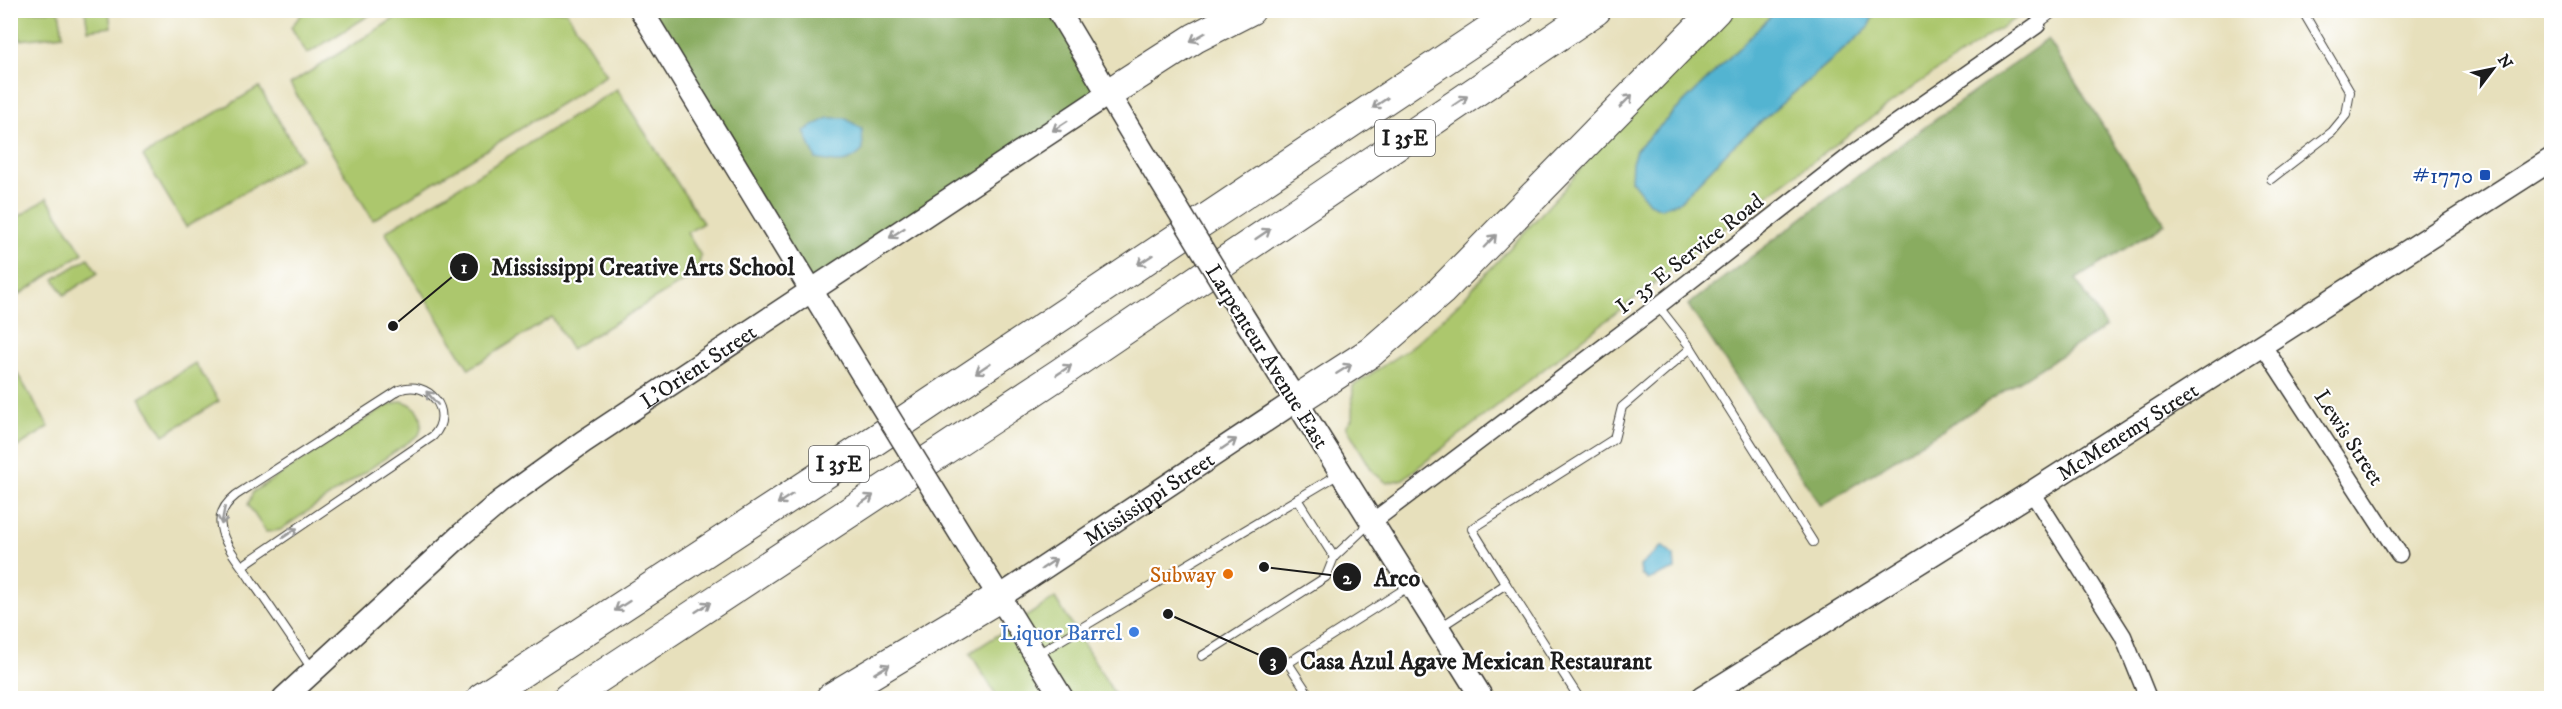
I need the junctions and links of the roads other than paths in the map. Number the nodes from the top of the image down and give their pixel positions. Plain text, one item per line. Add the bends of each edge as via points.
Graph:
1 (641, 10) edge
2 (1058, 10) edge
3 (1250, 10) edge
4 (1519, 10) edge
5 (1596, 10) edge
6 (1716, 10) edge
7 (2057, 10) edge
8 (2302, 10) edge
9 (2037, 25) joint
10 (1108, 94) junction
11 (2552, 159) edge
12 (2271, 179) dead end
13 (811, 290) junction
14 (1658, 306) junction
15 (2262, 344) junction
16 (1691, 348) junction
17 (1295, 401) junction
18 (1340, 473) junction
19 (2032, 492) junction
20 (1297, 499) junction
21 (1372, 522) junction
22 (1813, 542) dead end
23 (2399, 554) dead end
24 (1334, 557) junction
25 (242, 566) junction
26 (1506, 584) junction
27 (1411, 585) junction
28 (1001, 596) junction
29 (1438, 628) junction
30 (1036, 655) junction
31 (1202, 656) dead end
32 (315, 672) junction
33 (1052, 695) edge
34 (284, 699) edge
35 (299, 699) edge
36 (482, 699) edge
37 (568, 699) edge
38 (831, 699) edge
39 (1311, 699) edge
40 (1482, 699) edge
41 (1579, 699) edge
42 (1702, 699) edge
43 (2148, 699) edge

1 - 13 street
2 - 10 street, Larpenteur Avenue East
3 -> 10 highway via 1196,38
4 -> 36 highway, I 35E
37 -> 5 highway, I 35E via 1059,374
17 -> 6 highway via 1371,352 1441,291
7 - 9 lane
8 - 12 lane via 2350,92 2346,115 2332,132
9 - 14 street, I- 35 E Service Road via 1855,152
10 -> 13 street, L'Orient Street
10 - 17 street, Larpenteur Avenue East, bridge
11 - 15 street, McMenemy Street
13 - 28 street, bridge
13 - 32 street, L'Orient Street via 501,501
14 - 16 lane
14 - 21 street, I- 35 E Service Road
15 - 19 street, McMenemy Street
15 - 23 street, Lewis Street
16 - 22 lane
16 - 26 lane via 1622,407 1614,439 1472,529
17 - 18 street, Larpenteur Avenue East
28 -> 17 street, Mississippi Street
18 - 20 lane
18 - 21 street, Larpenteur Avenue East
19 - 42 street, McMenemy Street
19 - 43 street via 2123,636
20 - 24 lane
20 - 30 lane
21 - 24 lane
21 - 27 street, Larpenteur Avenue East
24 - 31 lane via 1326,577
25 -> 25 lane via 433,436 442,419 436,401 420,387 399,390 226,503 221,527
25 - 32 lane
26 - 29 lane
26 - 41 lane
27 - 29 street, Larpenteur Avenue East
27 - 39 lane via 1288,663
28 - 30 street
38 -> 28 highway
29 - 40 street, Larpenteur Avenue East
30 - 33 street
32 - 34 street, L'Orient Street
32 - 35 street, L'Orient Street

